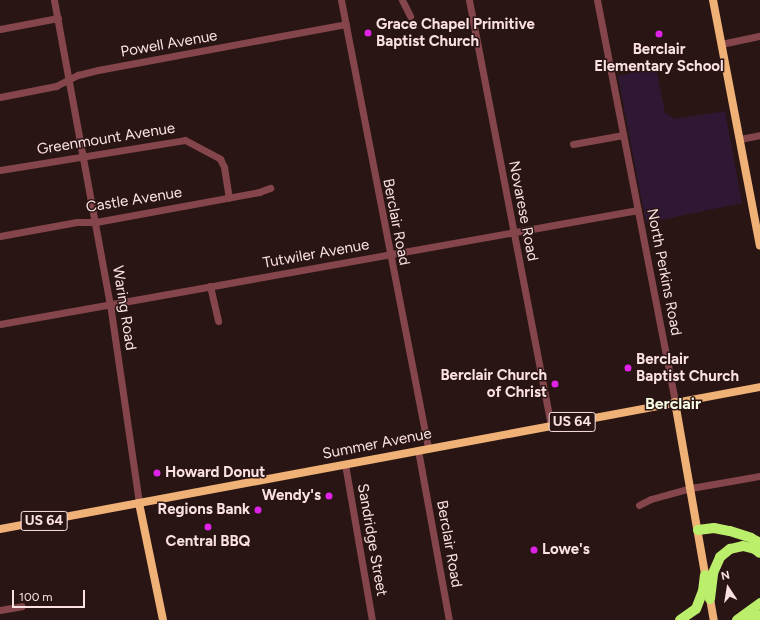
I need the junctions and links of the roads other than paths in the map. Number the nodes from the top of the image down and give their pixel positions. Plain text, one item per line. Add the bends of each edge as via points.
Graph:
1 (54, 0) edge
2 (342, 0) edge
3 (402, 0) edge
4 (470, 0) edge
5 (597, 0) edge
6 (713, 0) edge
7 (410, 16) dead end
8 (58, 18) junction
9 (346, 24) junction
10 (0, 29) edge
11 (760, 36) edge
12 (721, 44) junction
13 (70, 80) junction
14 (0, 97) edge
15 (623, 135) junction
16 (760, 135) edge
17 (740, 139) junction
18 (572, 144) dead end
19 (83, 155) junction
20 (0, 170) edge
21 (270, 188) dead end
22 (230, 198) junction
23 (638, 210) junction
24 (96, 222) junction
25 (514, 233) junction
26 (759, 234) edge
27 (0, 236) edge
28 (760, 246) edge
29 (389, 254) junction
30 (210, 286) junction
31 (110, 304) junction
32 (218, 321) dead end
33 (0, 324) edge
34 (760, 387) edge
35 (675, 402) junction
36 (551, 426) junction
37 (428, 448) junction
38 (418, 450) junction
39 (345, 464) junction
40 (760, 476) edge
41 (691, 488) junction
42 (139, 502) junction
43 (638, 505) dead end
44 (0, 529) edge
45 (698, 530) junction
46 (760, 543) edge
47 (760, 553) edge
48 (705, 575) junction
49 (710, 599) junction
50 (760, 603) edge
51 (22, 606) dead end
52 (0, 610) edge
53 (760, 615) edge
54 (713, 619) edge
55 (163, 620) edge
56 (372, 620) edge
57 (449, 620) edge
58 (680, 620) edge
59 (737, 620) edge
60 (748, 620) edge

1 - 8 street, Waring Road
2 - 9 street, Berclair Road
3 - 7 street
4 - 25 street, Novarese Road
5 - 15 street, North Perkins Road
6 - 12 main road
8 - 10 street
8 - 13 street, Waring Road
9 - 13 street, Powell Avenue via 82,73
9 - 29 street, Berclair Road
11 - 12 street
12 - 17 main road
13 - 14 street, Powell Avenue via 56,86
13 - 19 street, Waring Road
15 - 18 street
15 - 23 street, North Perkins Road
16 - 17 street
17 - 26 main road
19 - 20 street, Greenmount Avenue
19 - 22 street, Greenmount Avenue via 185,140 220,159
19 - 24 street, Waring Road
21 - 22 street, Castle Avenue
22 - 24 street, Castle Avenue
23 - 25 street, Tutwiler Avenue
23 - 35 street, North Perkins Road
24 - 27 street, Castle Avenue via 77,222
24 - 31 street, Waring Road
25 - 29 street, Tutwiler Avenue
25 - 36 street, Novarese Road
26 - 28 main road
29 - 30 street, Tutwiler Avenue
29 - 37 street, Berclair Road
30 - 31 street, Tutwiler Avenue
30 - 32 street
31 - 33 street, Tutwiler Avenue
31 - 42 street, Waring Road
34 - 35 main road, Summer Avenue / US 64
35 - 36 main road, Summer Avenue / US 64
35 - 41 main road, North Perkins Road
36 - 37 main road, Summer Avenue / US 64
37 - 38 main road, Summer Avenue / US 64
38 - 39 main road, Summer Avenue / US 64
38 - 57 street, Berclair Road
39 - 42 main road, Summer Avenue / US 64
39 - 56 street, Sandridge Street
40 - 41 street
41 - 43 street
41 - 45 main road, North Perkins Road
42 - 44 main road, Summer Avenue / US 64
42 - 55 main road, Waring Road
45 - 46 highway via 714,528 730,531
45 - 48 main road, North Perkins Road
47 - 49 highway via 743,546 730,550 720,558 713,573
48 - 49 main road, North Perkins Road
48 - 58 highway via 703,591 696,609
49 - 54 main road, North Perkins Road
50 - 59 highway
51 - 52 street
53 - 60 highway

